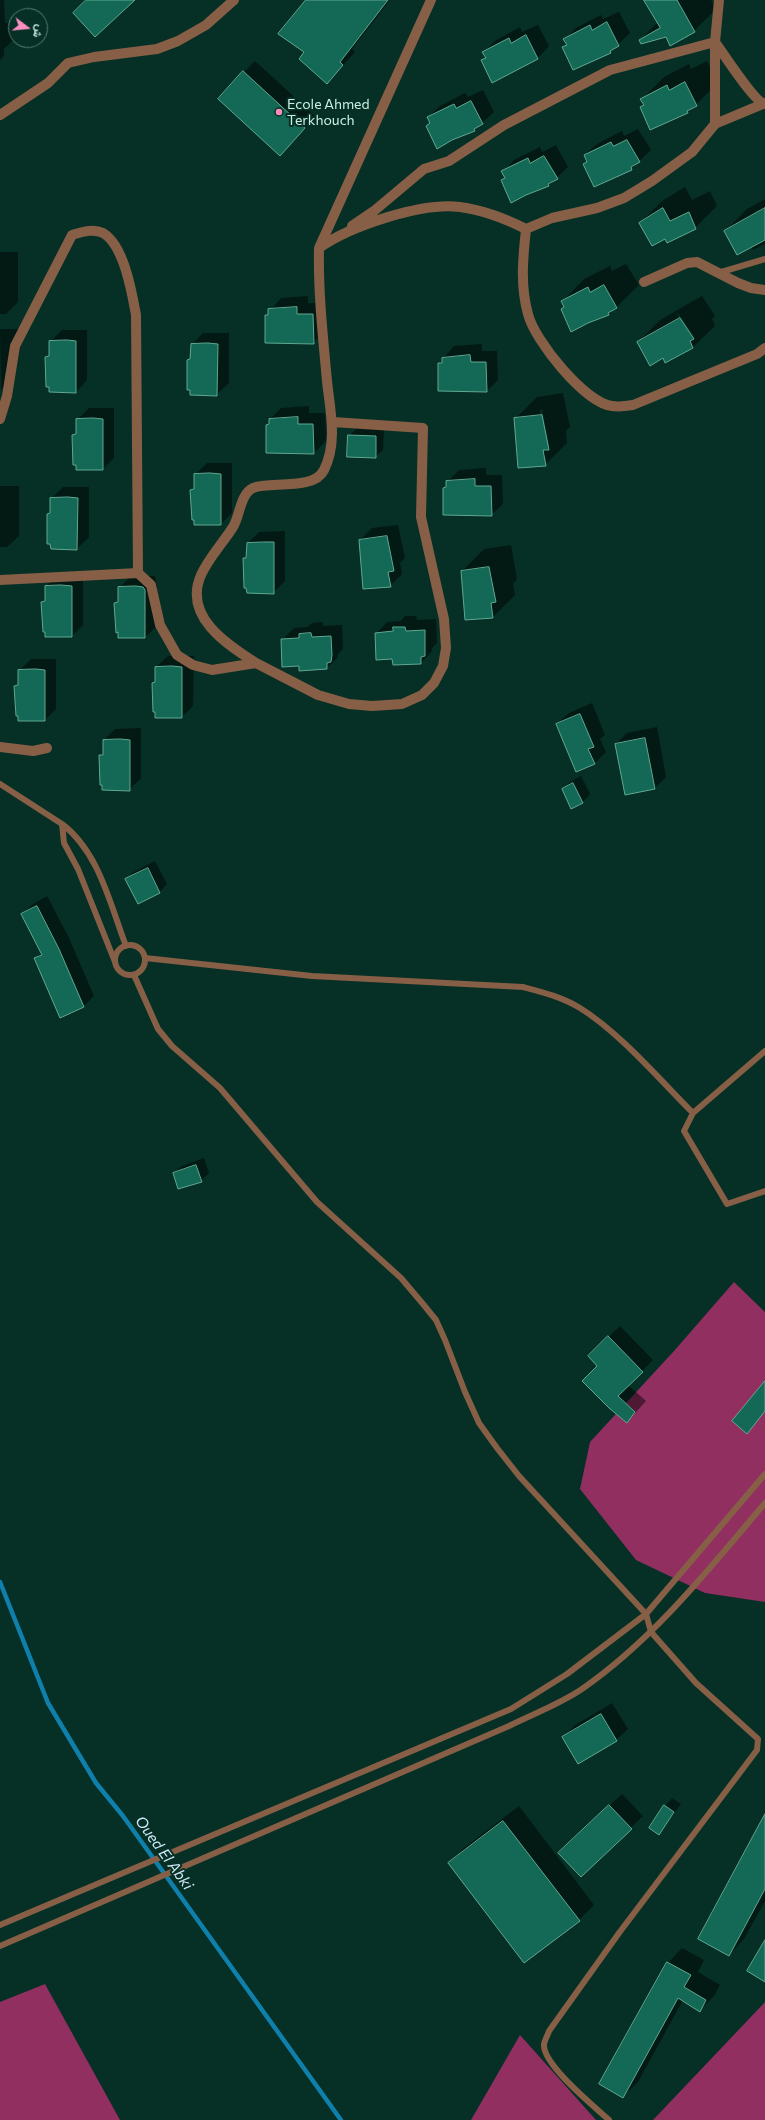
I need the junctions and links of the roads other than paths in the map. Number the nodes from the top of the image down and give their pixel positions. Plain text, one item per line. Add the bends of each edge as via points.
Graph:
1 (234, 0) edge
2 (431, 0) edge
3 (719, 0) edge
4 (715, 42) junction
5 (764, 104) edge
6 (0, 115) edge
7 (715, 124) junction
8 (526, 229) junction
9 (335, 237) junction
10 (320, 248) junction
11 (765, 259) edge
12 (718, 273) junction
13 (644, 282) dead end
14 (765, 290) edge
15 (765, 348) edge
16 (0, 419) edge
17 (333, 422) junction
18 (138, 573) junction
19 (0, 580) edge
20 (256, 663) junction
21 (0, 747) edge
22 (47, 748) dead end
23 (0, 784) edge
24 (62, 824) junction
25 (126, 946) junction
26 (145, 958) junction
27 (115, 962) junction
28 (134, 975) junction
29 (765, 1051) edge
30 (694, 1113) junction
31 (765, 1191) edge
32 (765, 1474) edge
33 (765, 1503) edge
34 (646, 1614) junction
35 (651, 1632) junction
36 (0, 1925) edge
37 (0, 1946) edge
38 (610, 2120) edge

1 - 6 street via 206,25 178,41 157,49 68,63 48,83
2 - 10 street
3 - 4 street
4 - 5 street via 750,91
4 - 7 street
4 - 9 street via 610,70 504,125 449,161 424,169 374,211
5 - 7 street
7 - 8 street via 692,152 624,198 597,208 552,218
8 - 9 street via 503,218 460,207 430,208 396,214
8 - 15 street via 523,288 528,315 541,343 592,397 611,406 633,405 757,354
9 - 10 street
10 - 17 street via 327,381
11 - 12 lane
12 - 13 street via 697,262
12 - 14 street via 751,288
16 - 18 street via 7,396 15,346 72,235 89,231 102,233 116,247 131,285 136,315
17 - 20 street via 324,472 311,481 253,488 245,496 238,520 214,551 201,575 196,591 201,612 209,628 224,643
17 - 20 street via 423,428 421,517 444,619 446,648 443,666 434,683 422,695 402,704 372,706 349,704 318,695
18 - 19 street
18 - 20 street via 151,585 160,625 177,655 193,665 212,670
21 - 22 street via 33,751
23 - 24 lane
24 - 25 lane via 77,836 94,864
24 - 27 lane via 64,843 78,869
25 - 26 lane via 140,949
25 - 27 lane via 117,952
26 - 28 lane via 142,969
26 - 30 lane via 312,976 523,987 551,994 579,1008 609,1030
27 - 28 lane via 120,971
28 - 34 lane via 158,1029 172,1046 220,1088 317,1202 401,1278 436,1320 479,1423 496,1448
29 - 30 lane
30 - 31 lane via 684,1131 727,1204
32 - 34 lane
33 - 35 lane via 697,1583
34 - 35 lane
34 - 36 lane via 568,1674 511,1709
35 - 37 lane via 581,1690 509,1726
35 - 38 lane via 696,1684 758,1739 759,1745 549,2031 544,2046 548,2059 574,2089

